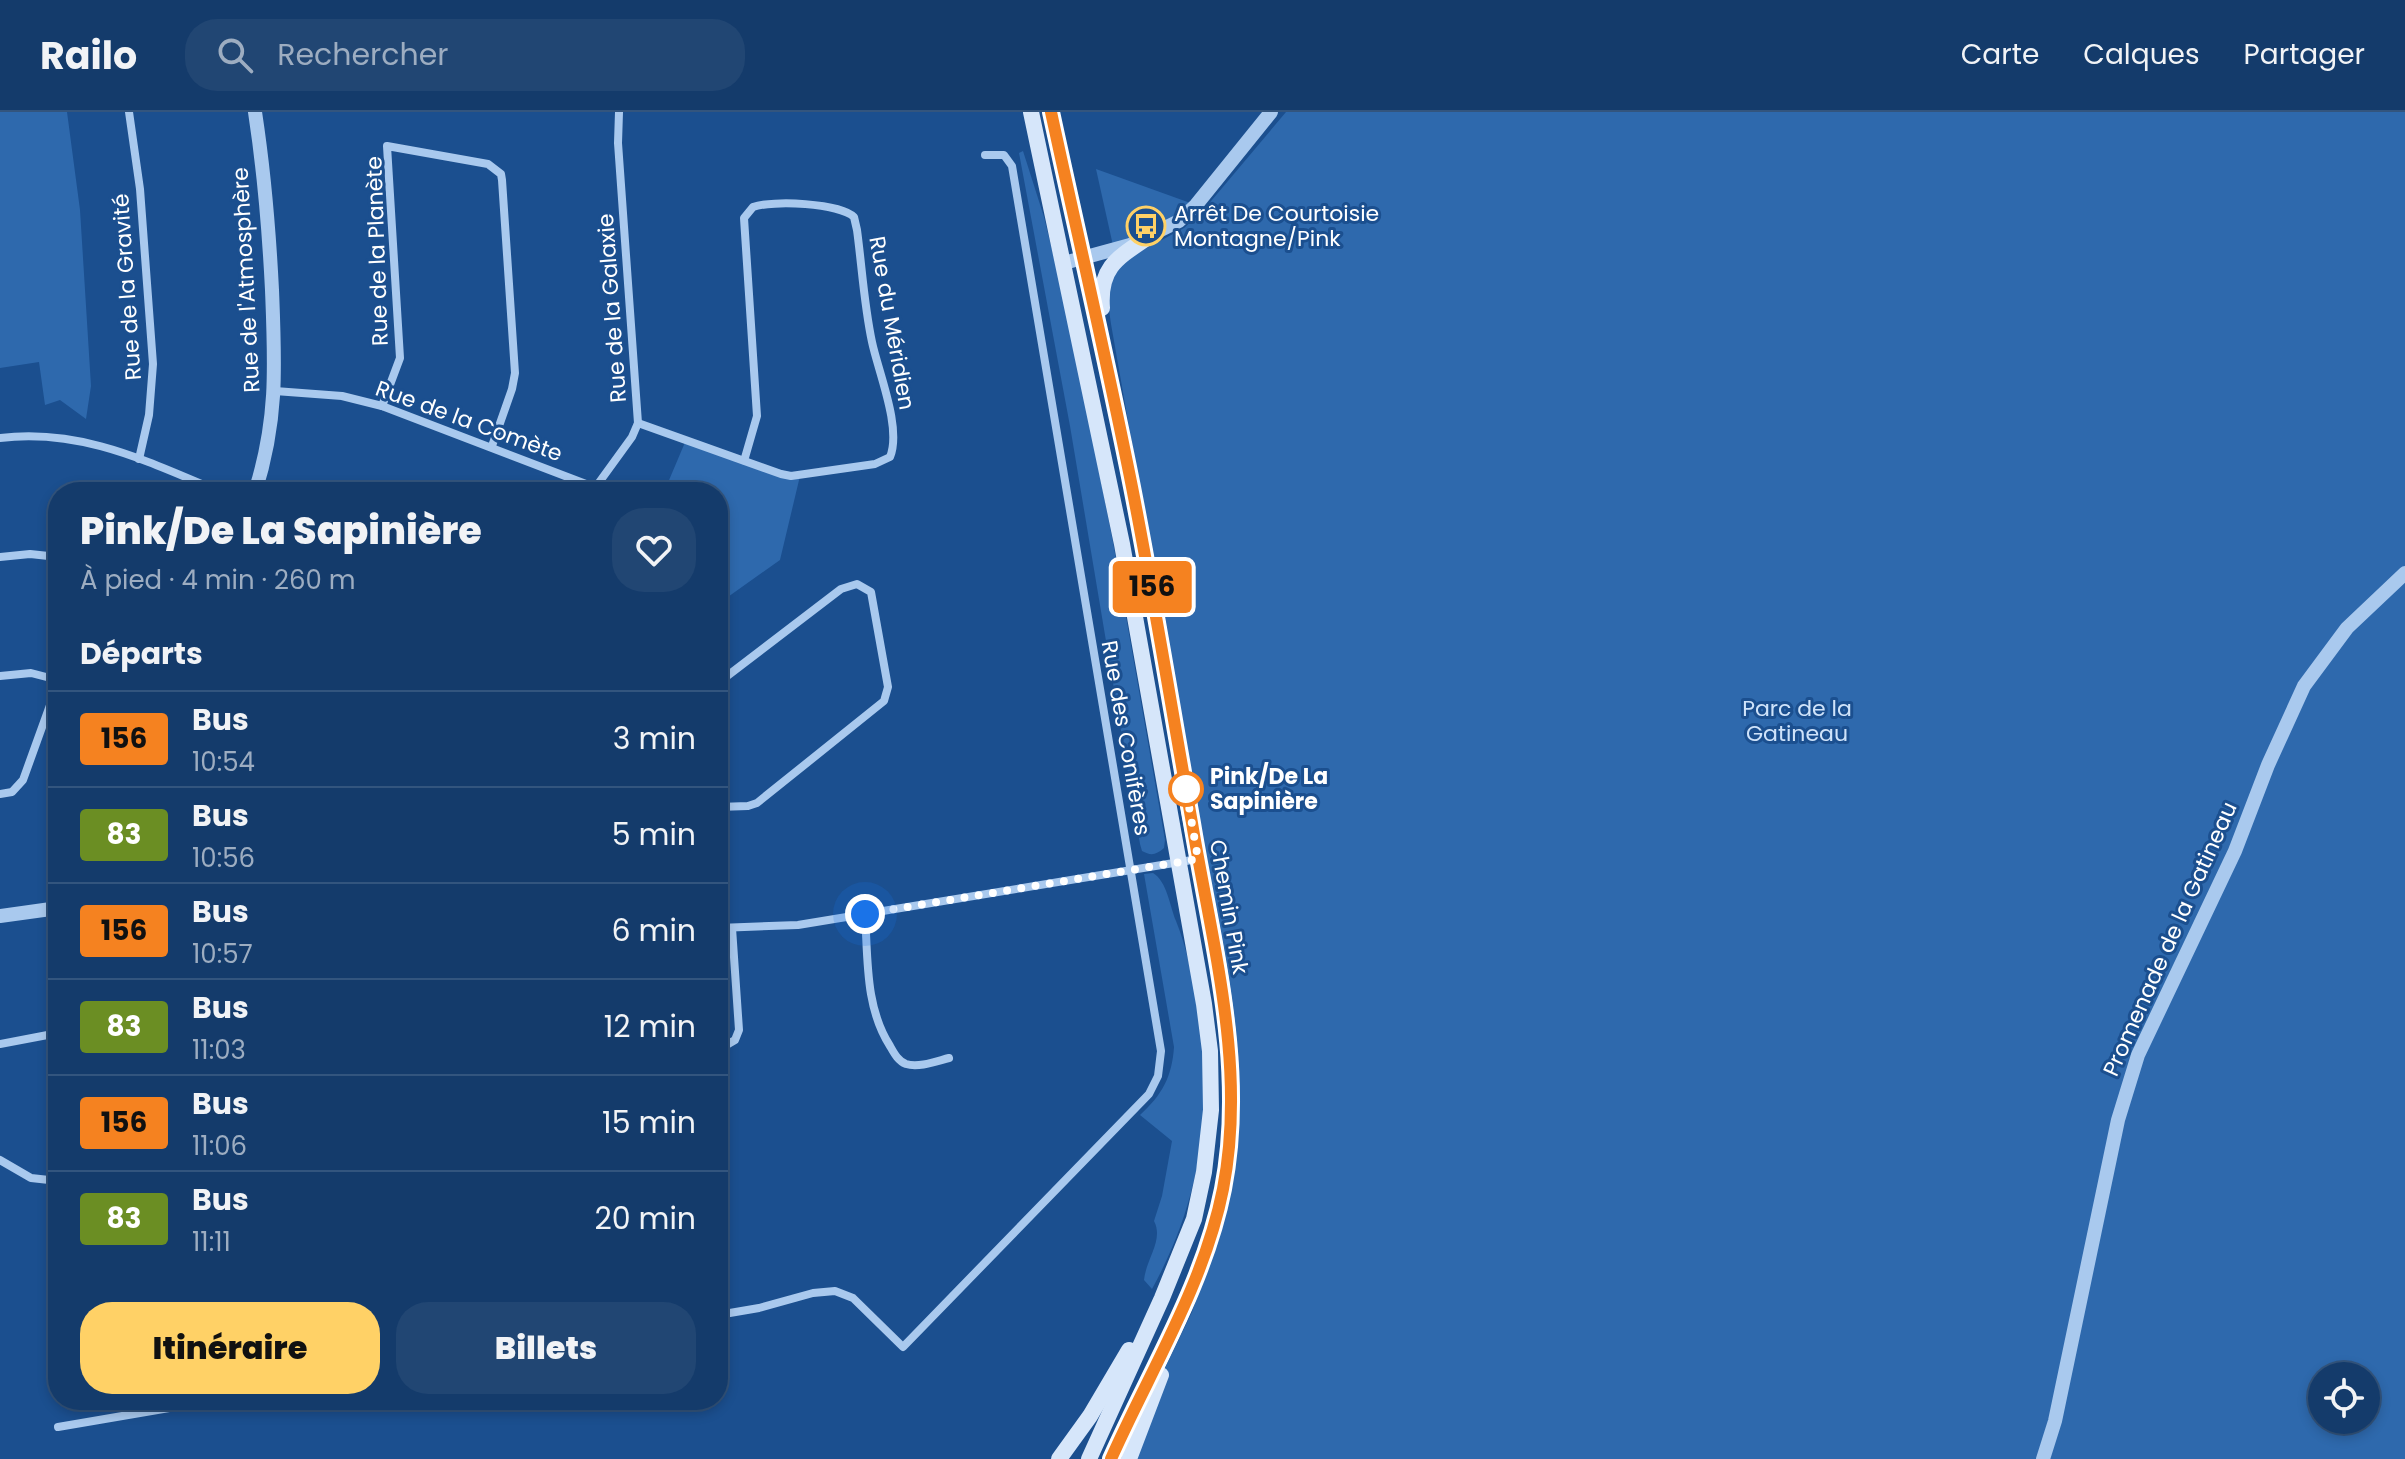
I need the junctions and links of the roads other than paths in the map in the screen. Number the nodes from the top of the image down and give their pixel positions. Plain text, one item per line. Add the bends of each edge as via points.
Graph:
1 (129, 112) edge
2 (255, 112) edge
3 (619, 112) edge
4 (1031, 112) edge
5 (1051, 112) edge
6 (1271, 112) edge
7 (985, 155) dead end
8 (1147, 238) junction
9 (1084, 258) junction
10 (1064, 263) junction
11 (275, 391) junction
12 (382, 406) junction
13 (638, 423) junction
14 (0, 438) edge
15 (492, 446) junction
16 (139, 459) junction
17 (744, 461) junction
18 (196, 482) edge
19 (257, 482) edge
20 (577, 482) edge
21 (601, 482) edge
22 (1132, 487) junction
23 (48, 556) edge
24 (0, 557) edge
25 (2405, 573) edge
26 (728, 675) edge
27 (0, 676) edge
28 (48, 679) edge
29 (48, 710) edge
30 (0, 794) edge
31 (728, 807) edge
32 (1198, 859) junction
33 (1178, 862) junction
34 (1131, 872) junction
35 (48, 909) edge
36 (865, 914) junction
37 (0, 916) edge
38 (728, 928) edge
39 (732, 928) junction
40 (48, 1035) edge
41 (0, 1044) edge
42 (728, 1044) edge
43 (949, 1058) dead end
44 (0, 1160) edge
45 (48, 1180) edge
46 (1162, 1298) junction
47 (1187, 1300) junction
48 (728, 1313) edge
49 (157, 1410) edge
50 (58, 1427) dead end
51 (1059, 1459) edge
52 (1089, 1459) edge
53 (1111, 1459) edge
54 (1129, 1459) edge
55 (2043, 1459) edge

1 - 16 street, Rue de la Gravité via 153,364
2 - 11 street, Rue de l'Atmosphère via 266,196
3 - 13 street, Rue de la Galaxie
4 - 10 main road, Chemin Pink
5 - 9 main road, Chemin Pink
6 - 8 street via 1196,205
7 - 34 street, Rue des Conifères via 1004,155 1012,166
8 - 9 street
8 - 22 main road via 1108,270 1101,295
9 - 10 street
9 - 22 main road, Chemin Pink
10 - 33 main road, Chemin Pink via 1127,571
11 - 12 street, Rue de la Comète via 342,396
11 - 19 street, Rue de l'Atmosphère
12 - 15 street, Rue de la Comète
12 - 15 street, Rue de la Planète via 400,358 387,146 488,164 502,180 515,352 512,389
13 - 17 street, Rue du Méridien
13 - 21 street, Rue de la Galaxie
14 - 16 street via 63,437
15 - 20 street, Rue de la Comète
16 - 18 street
17 - 17 street, Rue du Méridien via 800,476 890,457 883,376 872,341 857,230 854,217 842,209 769,203 753,207 744,218 757,416
22 - 32 main road, Chemin Pink
23 - 24 street
25 - 55 street, Promenade de la Gatineau via 2347,628 2304,686 2235,851 2138,1055 2118,1120
26 - 31 street via 841,589 857,584 871,592 888,687 884,701 757,803
27 - 28 street via 31,673
29 - 30 street via 23,780 12,792
32 - 33 street
32 - 47 main road, Chemin Pink via 1228,1029 1231,1112 1223,1191
33 - 34 street
33 - 46 main road, Chemin Pink via 1208,1031 1211,1110 1194,1219
34 - 36 street
34 - 48 street, Rue des Conifères via 1161,1051 1149,1094 903,1347 853,1298 835,1291
35 - 37 street
36 - 39 street via 785,927
36 - 43 street via 872,1010 881,1032 906,1064
38 - 39 street
39 - 42 street via 739,1030
40 - 41 street
44 - 45 street via 31,1178
46 - 51 main road
46 - 52 main road, Chemin Pink
47 - 53 main road, Chemin Pink
47 - 54 main road
49 - 50 street

